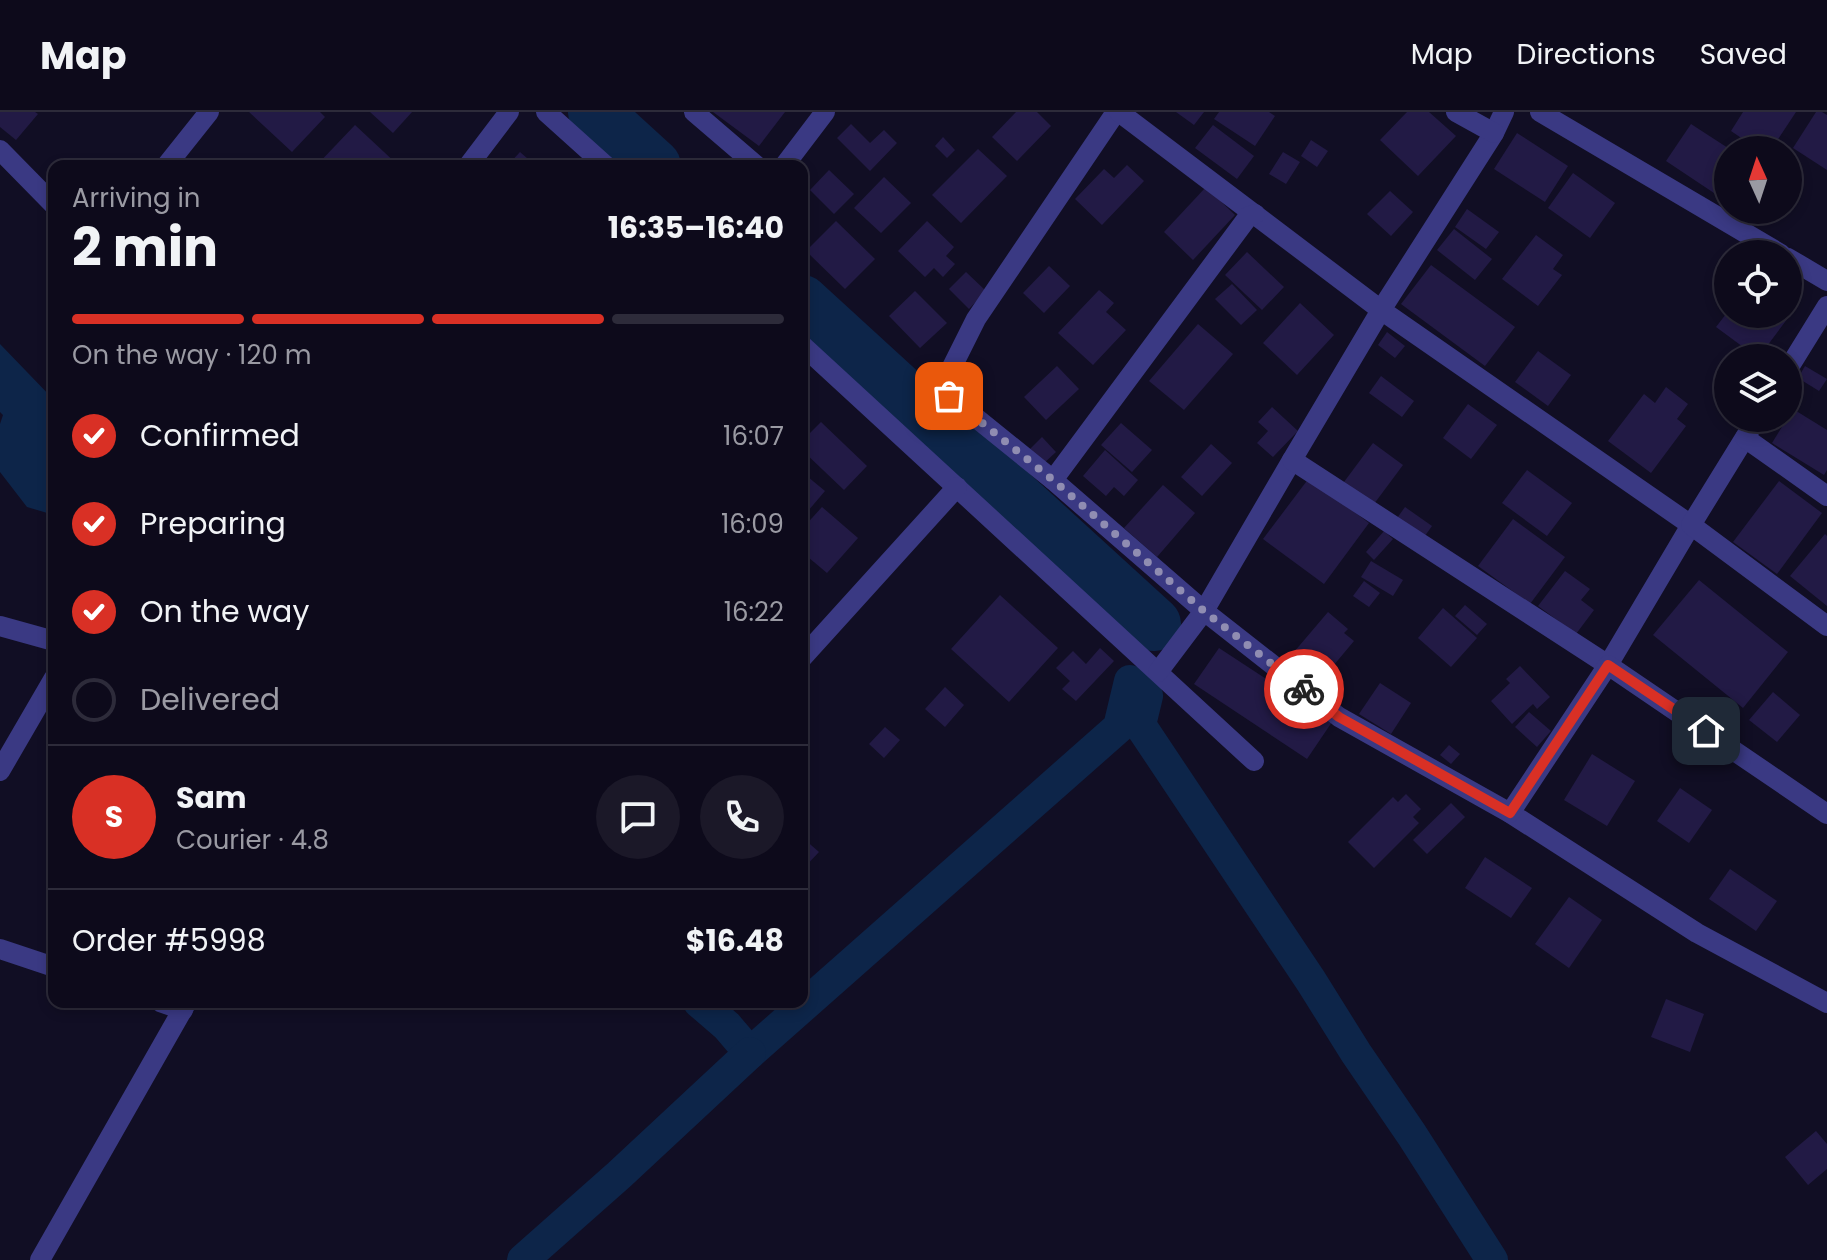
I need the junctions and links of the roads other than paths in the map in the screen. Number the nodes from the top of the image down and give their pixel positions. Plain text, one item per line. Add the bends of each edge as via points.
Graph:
1 (209, 112) edge
2 (509, 112) edge
3 (546, 112) edge
4 (694, 112) edge
5 (825, 112) edge
6 (1118, 112) edge
7 (1456, 112) edge
8 (1504, 112) edge
9 (1540, 112) edge
10 (1494, 133) junction
11 (0, 150) edge
12 (171, 160) edge
13 (473, 160) edge
14 (599, 160) edge
15 (750, 160) edge
16 (789, 160) edge
17 (48, 199) edge
18 (1255, 214) junction
19 (1757, 240) edge
20 (1802, 266) edge
21 (1827, 281) edge
22 (1827, 306) edge
23 (1381, 310) junction
24 (1802, 346) edge
25 (808, 350) edge
26 (1749, 432) edge
27 (1745, 438) junction
28 (1292, 460) junction
29 (1053, 480) junction
30 (957, 487) junction
31 (1827, 496) edge
32 (1691, 525) junction
33 (1204, 611) junction
34 (0, 626) edge
35 (1827, 626) edge
36 (48, 639) edge
37 (808, 651) edge
38 (1608, 665) junction
39 (1158, 672) junction
40 (48, 688) edge
41 (1254, 761) dead end
42 (0, 771) edge
43 (1510, 813) junction
44 (1827, 814) edge
45 (0, 949) edge
46 (48, 965) edge
47 (1827, 1003) edge
48 (184, 1008) edge
49 (40, 1260) edge

1 - 12 street
2 - 13 street
3 - 14 street
4 - 15 street
5 - 16 street
6 - 18 street
6 - 29 street via 976,319 946,379 949,396
7 - 10 street
8 - 10 street
9 - 19 street
10 - 23 street
11 - 17 street
18 - 23 street
18 - 29 street
20 - 21 street
22 - 24 street
23 - 28 street
23 - 32 street
25 - 30 street
26 - 27 street
27 - 31 street
27 - 32 street
28 - 33 street
28 - 38 street
29 - 33 street
30 - 37 street
30 - 39 street
32 - 35 street
32 - 38 street
33 - 39 street
33 - 43 street via 1339,717
34 - 36 street
38 - 43 street
38 - 44 street
39 - 41 street
40 - 42 street
43 - 47 street via 1697,933
45 - 46 street
48 - 49 street

